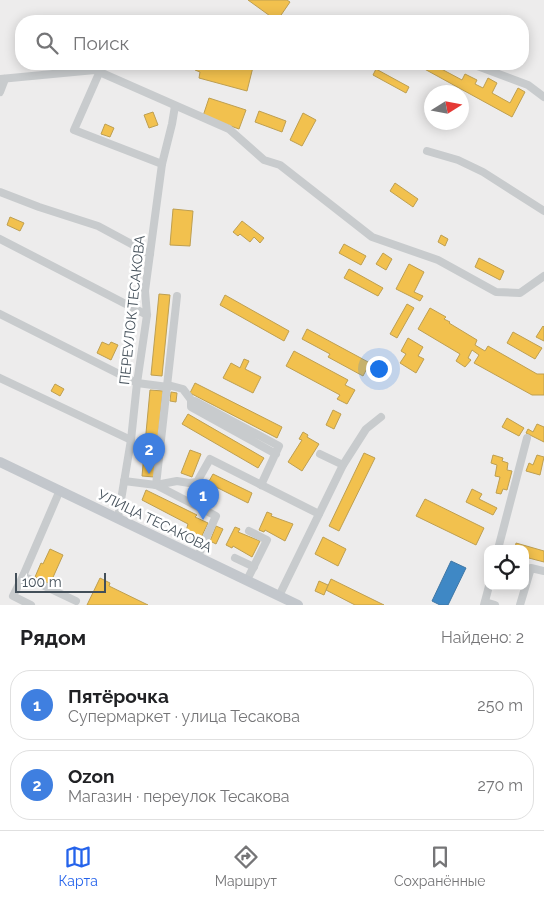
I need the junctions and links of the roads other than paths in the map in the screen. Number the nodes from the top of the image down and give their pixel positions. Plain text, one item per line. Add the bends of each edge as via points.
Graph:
1 (488, 70) edge
2 (100, 72) junction
3 (3, 79) edge
4 (0, 92) edge
5 (544, 98) edge
6 (175, 106) junction
7 (427, 151) dead end
8 (162, 164) junction
9 (0, 192) edge
10 (544, 211) edge
11 (0, 239) edge
12 (150, 254) junction
13 (544, 276) edge
14 (177, 296) dead end
15 (0, 314) edge
16 (147, 314) junction
17 (0, 378) edge
18 (137, 383) junction
19 (168, 386) junction
20 (381, 418) dead end
21 (527, 438) dead end
22 (131, 440) junction
23 (320, 454) dead end
24 (0, 462) edge
25 (343, 465) junction
26 (124, 481) junction
27 (156, 484) junction
28 (261, 485) junction
29 (60, 490) junction
30 (319, 514) junction
31 (118, 518) junction
32 (249, 531) dead end
33 (499, 545) edge
34 (198, 556) junction
35 (235, 558) dead end
36 (254, 568) junction
37 (544, 571) edge
38 (23, 576) junction
39 (247, 580) junction
40 (488, 590) edge
41 (280, 596) junction
42 (76, 601) dead end
43 (484, 603) edge
44 (31, 605) edge
45 (298, 605) edge
46 (494, 605) edge
47 (520, 605) edge

1 - 5 street via 528,85
2 - 3 street
2 - 6 street
2 - 8 street via 74,130
3 - 4 street
6 - 8 street, ПЕРЕУЛОК ТЕСАКОВА
6 - 13 street via 229,129 264,160 280,165 372,237 438,260 496,292 520,293
7 - 10 street via 483,172
8 - 12 street, ПЕРЕУЛОК ТЕСАКОВА
9 - 12 street via 98,226
11 - 16 street
12 - 16 street, ПЕРЕУЛОК ТЕСАКОВА via 145,291
14 - 19 street
15 - 18 street
16 - 18 street, ПЕРЕУЛОК ТЕСАКОВА
17 - 22 street
18 - 19 street
18 - 22 street, ПЕРЕУЛОК ТЕСАКОВА
19 - 27 street
19 - 28 street via 184,389 192,401 279,446
20 - 25 street via 366,429
21 - 33 street
22 - 26 street, ПЕРЕУЛОК ТЕСАКОВА
23 - 25 street
24 - 29 main road, УЛИЦА ТЕСАКОВА
25 - 30 street
26 - 27 street
26 - 31 street, ПЕРЕУЛОК ТЕСАКОВА
27 - 28 street via 197,482 210,459
27 - 34 street via 216,516
28 - 30 street
29 - 31 main road, УЛИЦА ТЕСАКОВА
29 - 38 street
30 - 41 street
31 - 34 main road, УЛИЦА ТЕСАКОВА
32 - 36 street via 267,540
34 - 39 main road, УЛИЦА ТЕСАКОВА
35 - 36 street
36 - 39 street
37 - 47 street via 531,568
38 - 42 street
38 - 44 street via 13,596
39 - 41 main road, УЛИЦА ТЕСАКОВА
40 - 43 street
41 - 45 main road, УЛИЦА ТЕСАКОВА
43 - 46 street

